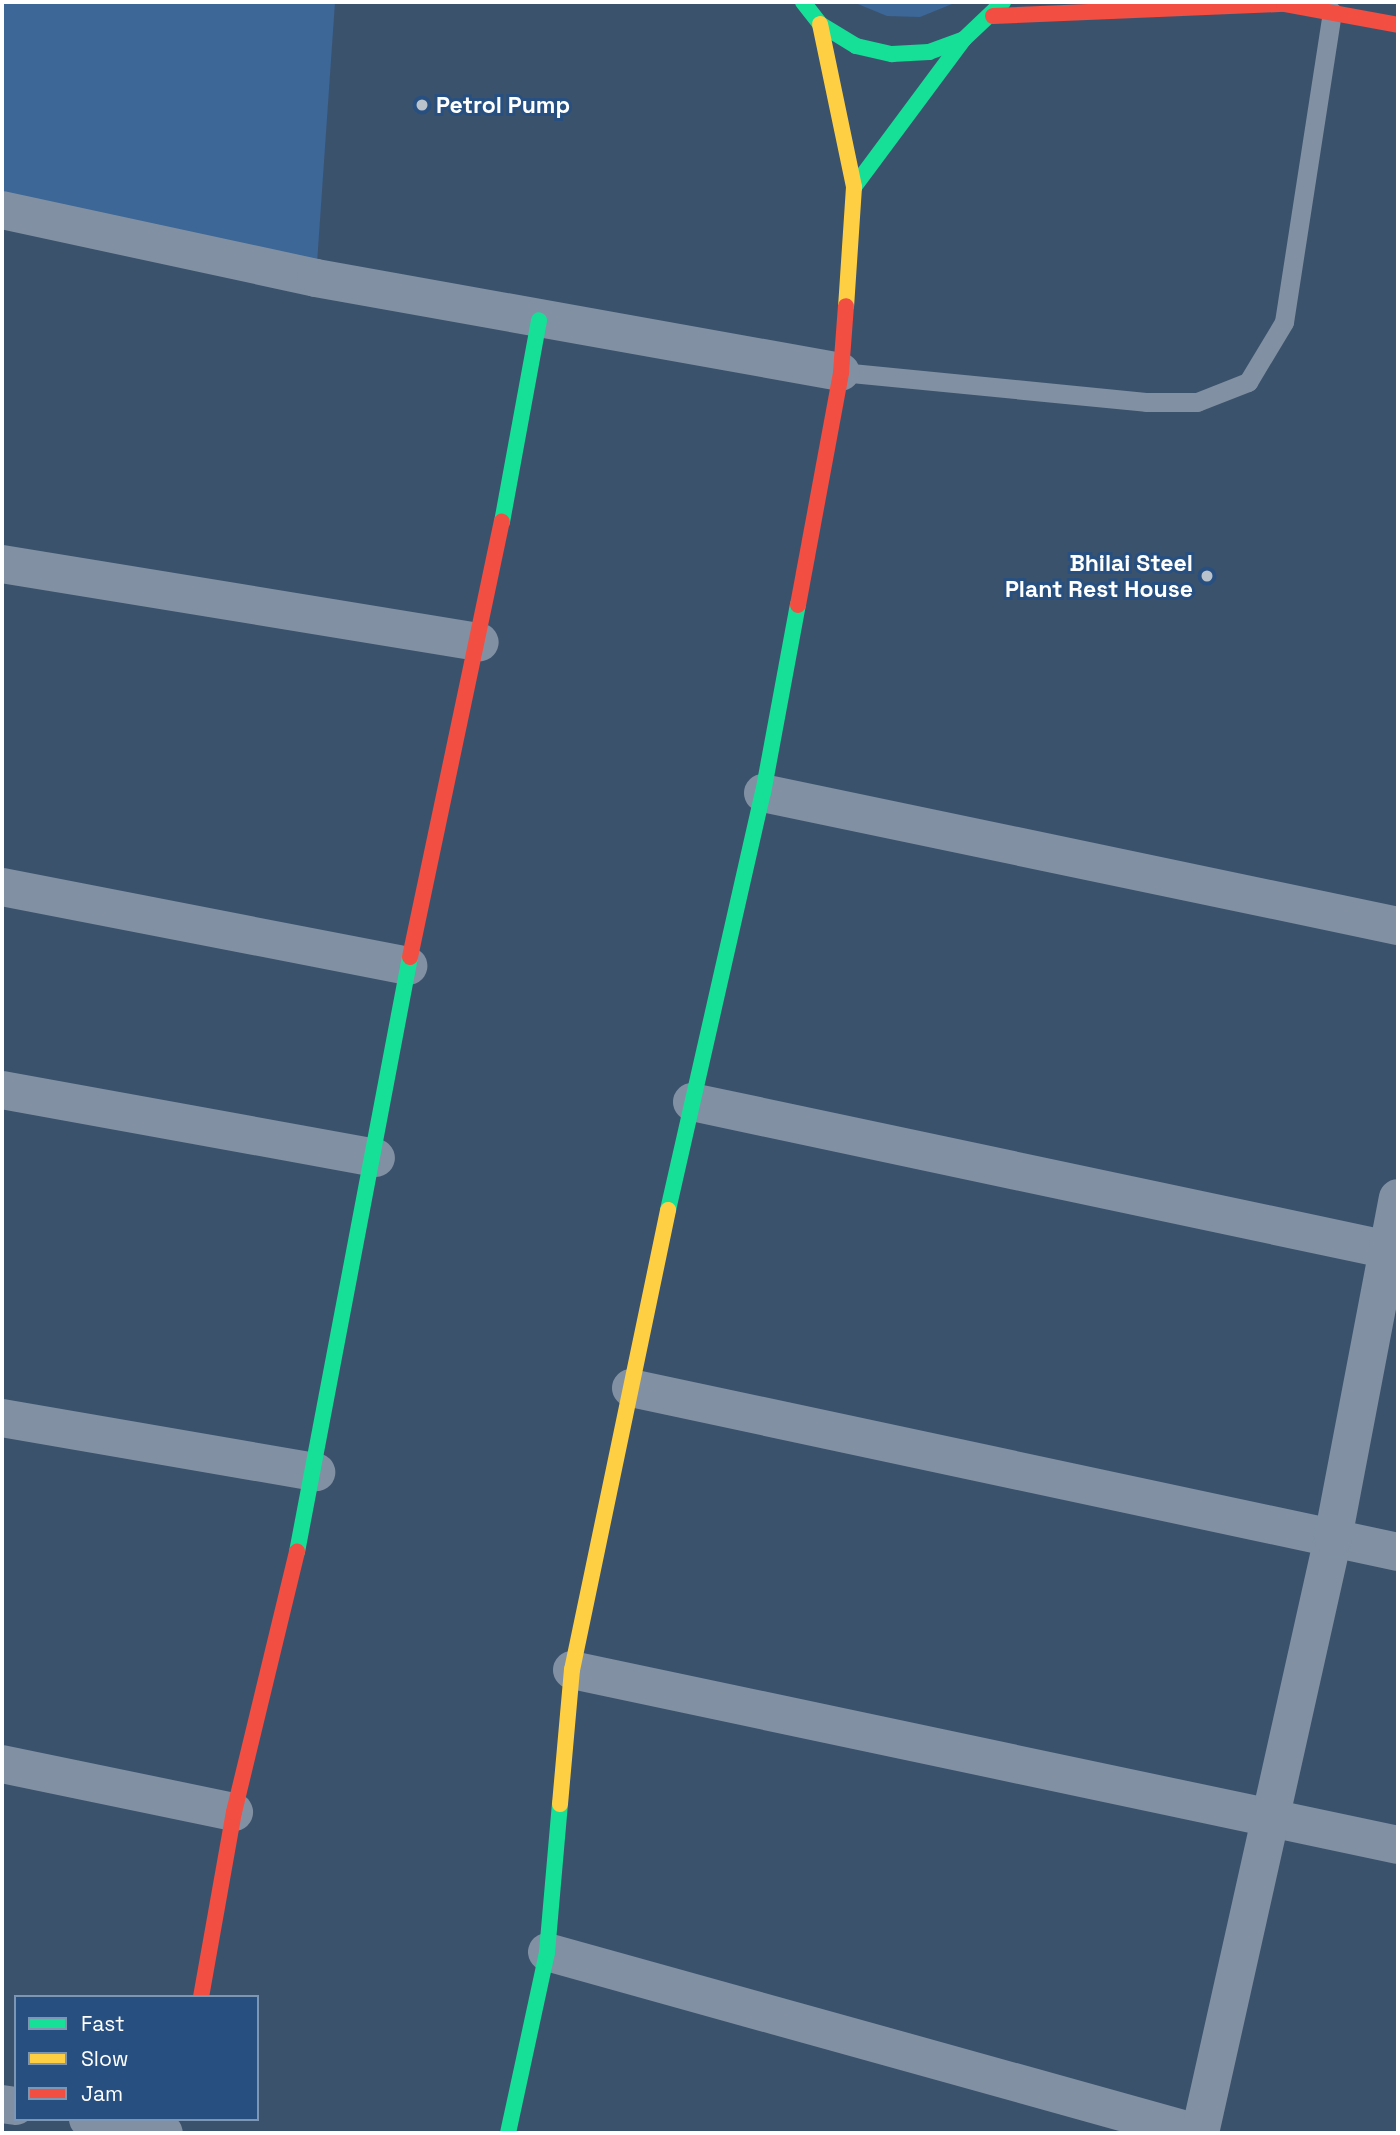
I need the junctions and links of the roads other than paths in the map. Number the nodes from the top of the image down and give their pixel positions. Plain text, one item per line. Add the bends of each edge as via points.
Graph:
1 (803, 2) edge
2 (1003, 2) edge
3 (1282, 3) edge
4 (1332, 12) junction
5 (993, 16) junction
6 (820, 24) junction
7 (1398, 25) edge
8 (964, 39) junction
9 (854, 187) junction
10 (2, 210) edge
11 (539, 320) junction
12 (841, 372) junction
13 (2, 564) edge
14 (480, 642) junction
15 (763, 793) junction
16 (2, 887) edge
17 (1398, 926) edge
18 (408, 966) junction
19 (2, 1090) edge
20 (692, 1102) junction
21 (376, 1158) junction
22 (1398, 1198) edge
23 (1392, 1251) edge
24 (631, 1388) junction
25 (2, 1418) edge
26 (316, 1472) junction
27 (1333, 1538) junction
28 (1398, 1552) edge
29 (572, 1670) junction
30 (2, 1765) edge
31 (234, 1812) junction
32 (1266, 1815) junction
33 (1398, 1844) edge
34 (547, 1952) junction
35 (201, 1995) edge
36 (99, 2121) edge
37 (164, 2133) edge
38 (508, 2133) edge
39 (1198, 2133) edge

1 - 6 street
2 - 5 street
3 - 4 street
3 - 5 street
4 - 7 street
4 - 12 lane via 1284,322 1248,382 1197,402 1146,402
5 - 8 street
6 - 8 street via 856,46 892,54 929,52
6 - 9 street
8 - 9 street
9 - 12 street
10 - 11 street
11 - 12 street
11 - 14 street
12 - 15 street
13 - 14 street
14 - 18 street
15 - 17 street
15 - 20 street
16 - 18 street
18 - 21 street
19 - 21 street
20 - 23 street
20 - 24 street
21 - 26 street
22 - 23 street
23 - 27 street
24 - 27 street
24 - 29 street
25 - 26 street
26 - 31 street
27 - 28 street
27 - 32 street
29 - 32 street
29 - 34 street
30 - 31 street
31 - 35 street
32 - 33 street
32 - 39 street
34 - 38 street
34 - 39 street
36 - 37 street

